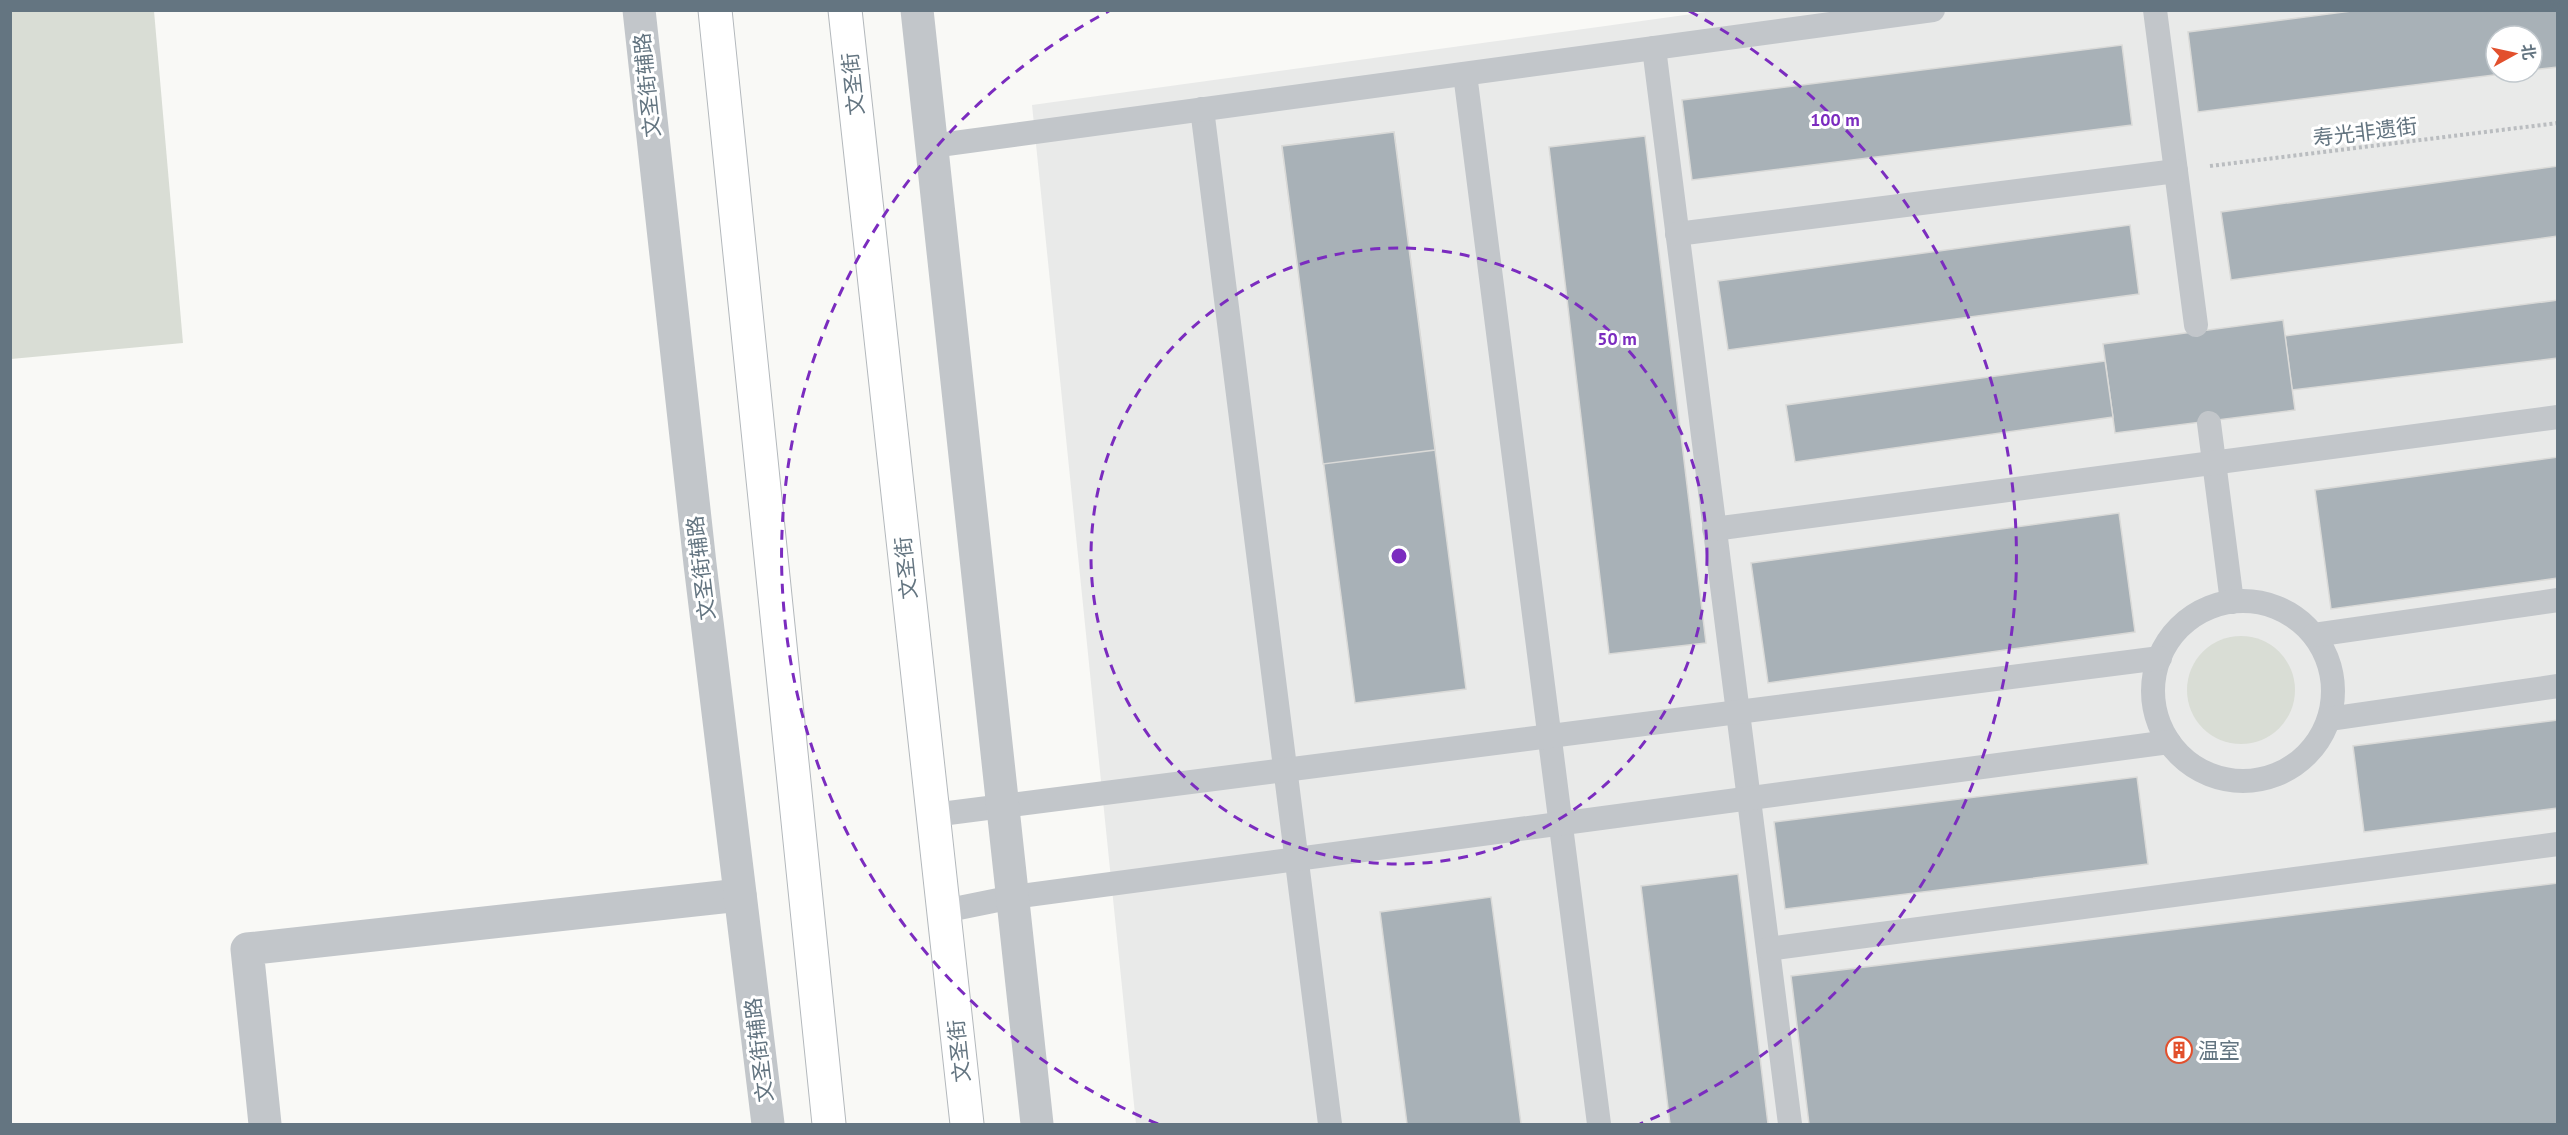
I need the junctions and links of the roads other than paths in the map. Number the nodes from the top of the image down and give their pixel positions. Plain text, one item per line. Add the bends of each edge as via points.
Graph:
1 (639, 10) edge
2 (715, 10) edge
3 (845, 10) edge
4 (917, 10) edge
5 (1933, 10) edge
6 (2155, 10) edge
7 (1654, 48) junction
8 (1465, 74) junction
9 (1202, 109) junction
10 (932, 146) junction
11 (2176, 171) junction
12 (1677, 234) junction
13 (2196, 325) dead end
14 (2558, 417) edge
15 (2209, 423) dead end
16 (2214, 463) junction
17 (1714, 529) junction
18 (2558, 600) edge
19 (2232, 602) junction
20 (2314, 635) junction
21 (2160, 658) junction
22 (2558, 686) edge
23 (1738, 713) junction
24 (2329, 719) junction
25 (1549, 737) junction
26 (2169, 742) junction
27 (1286, 771) junction
28 (1749, 798) junction
29 (1003, 808) junction
30 (933, 815) junction
31 (1561, 823) junction
32 (2558, 844) edge
33 (1297, 858) junction
34 (740, 895) junction
35 (1013, 897) junction
36 (944, 911) junction
37 (1768, 949) junction
38 (265, 1125) edge
39 (768, 1125) edge
40 (829, 1125) edge
41 (967, 1125) edge
42 (1037, 1125) edge
43 (1330, 1125) edge
44 (1599, 1125) edge
45 (1790, 1125) edge

1 - 34 street, 文圣街辅路
2 - 40 main road
3 - 30 main road, 文圣街
4 - 10 street
5 - 7 lane
6 - 11 lane
7 - 8 lane
7 - 12 lane
8 - 9 lane
8 - 25 lane
9 - 10 lane
9 - 27 lane
10 - 29 street
11 - 12 lane
11 - 13 lane
12 - 17 lane
14 - 16 lane
15 - 16 lane
16 - 17 lane
16 - 19 lane
17 - 23 lane
18 - 20 lane
19 - 20 lane via 2266,603 2292,615
19 - 21 lane via 2209,607 2184,622 2165,644
20 - 24 lane via 2328,660 2334,689
21 - 23 lane
21 - 26 lane via 2154,671 2153,700 2161,730
22 - 24 lane
23 - 25 lane
23 - 28 lane
24 - 26 lane via 2308,754 2292,768 2264,780 2234,782 2203,773 2179,756
25 - 27 lane
25 - 31 lane
26 - 28 lane
27 - 29 lane
27 - 33 lane
28 - 31 lane
28 - 37 lane
29 - 30 lane
29 - 35 street
30 - 36 main road, 文圣街
31 - 33 lane
31 - 44 lane
32 - 37 lane
33 - 35 lane
33 - 43 lane
34 - 38 street via 247,949
34 - 39 street, 文圣街辅路
35 - 36 lane
35 - 42 street
36 - 41 main road, 文圣街
37 - 45 lane

